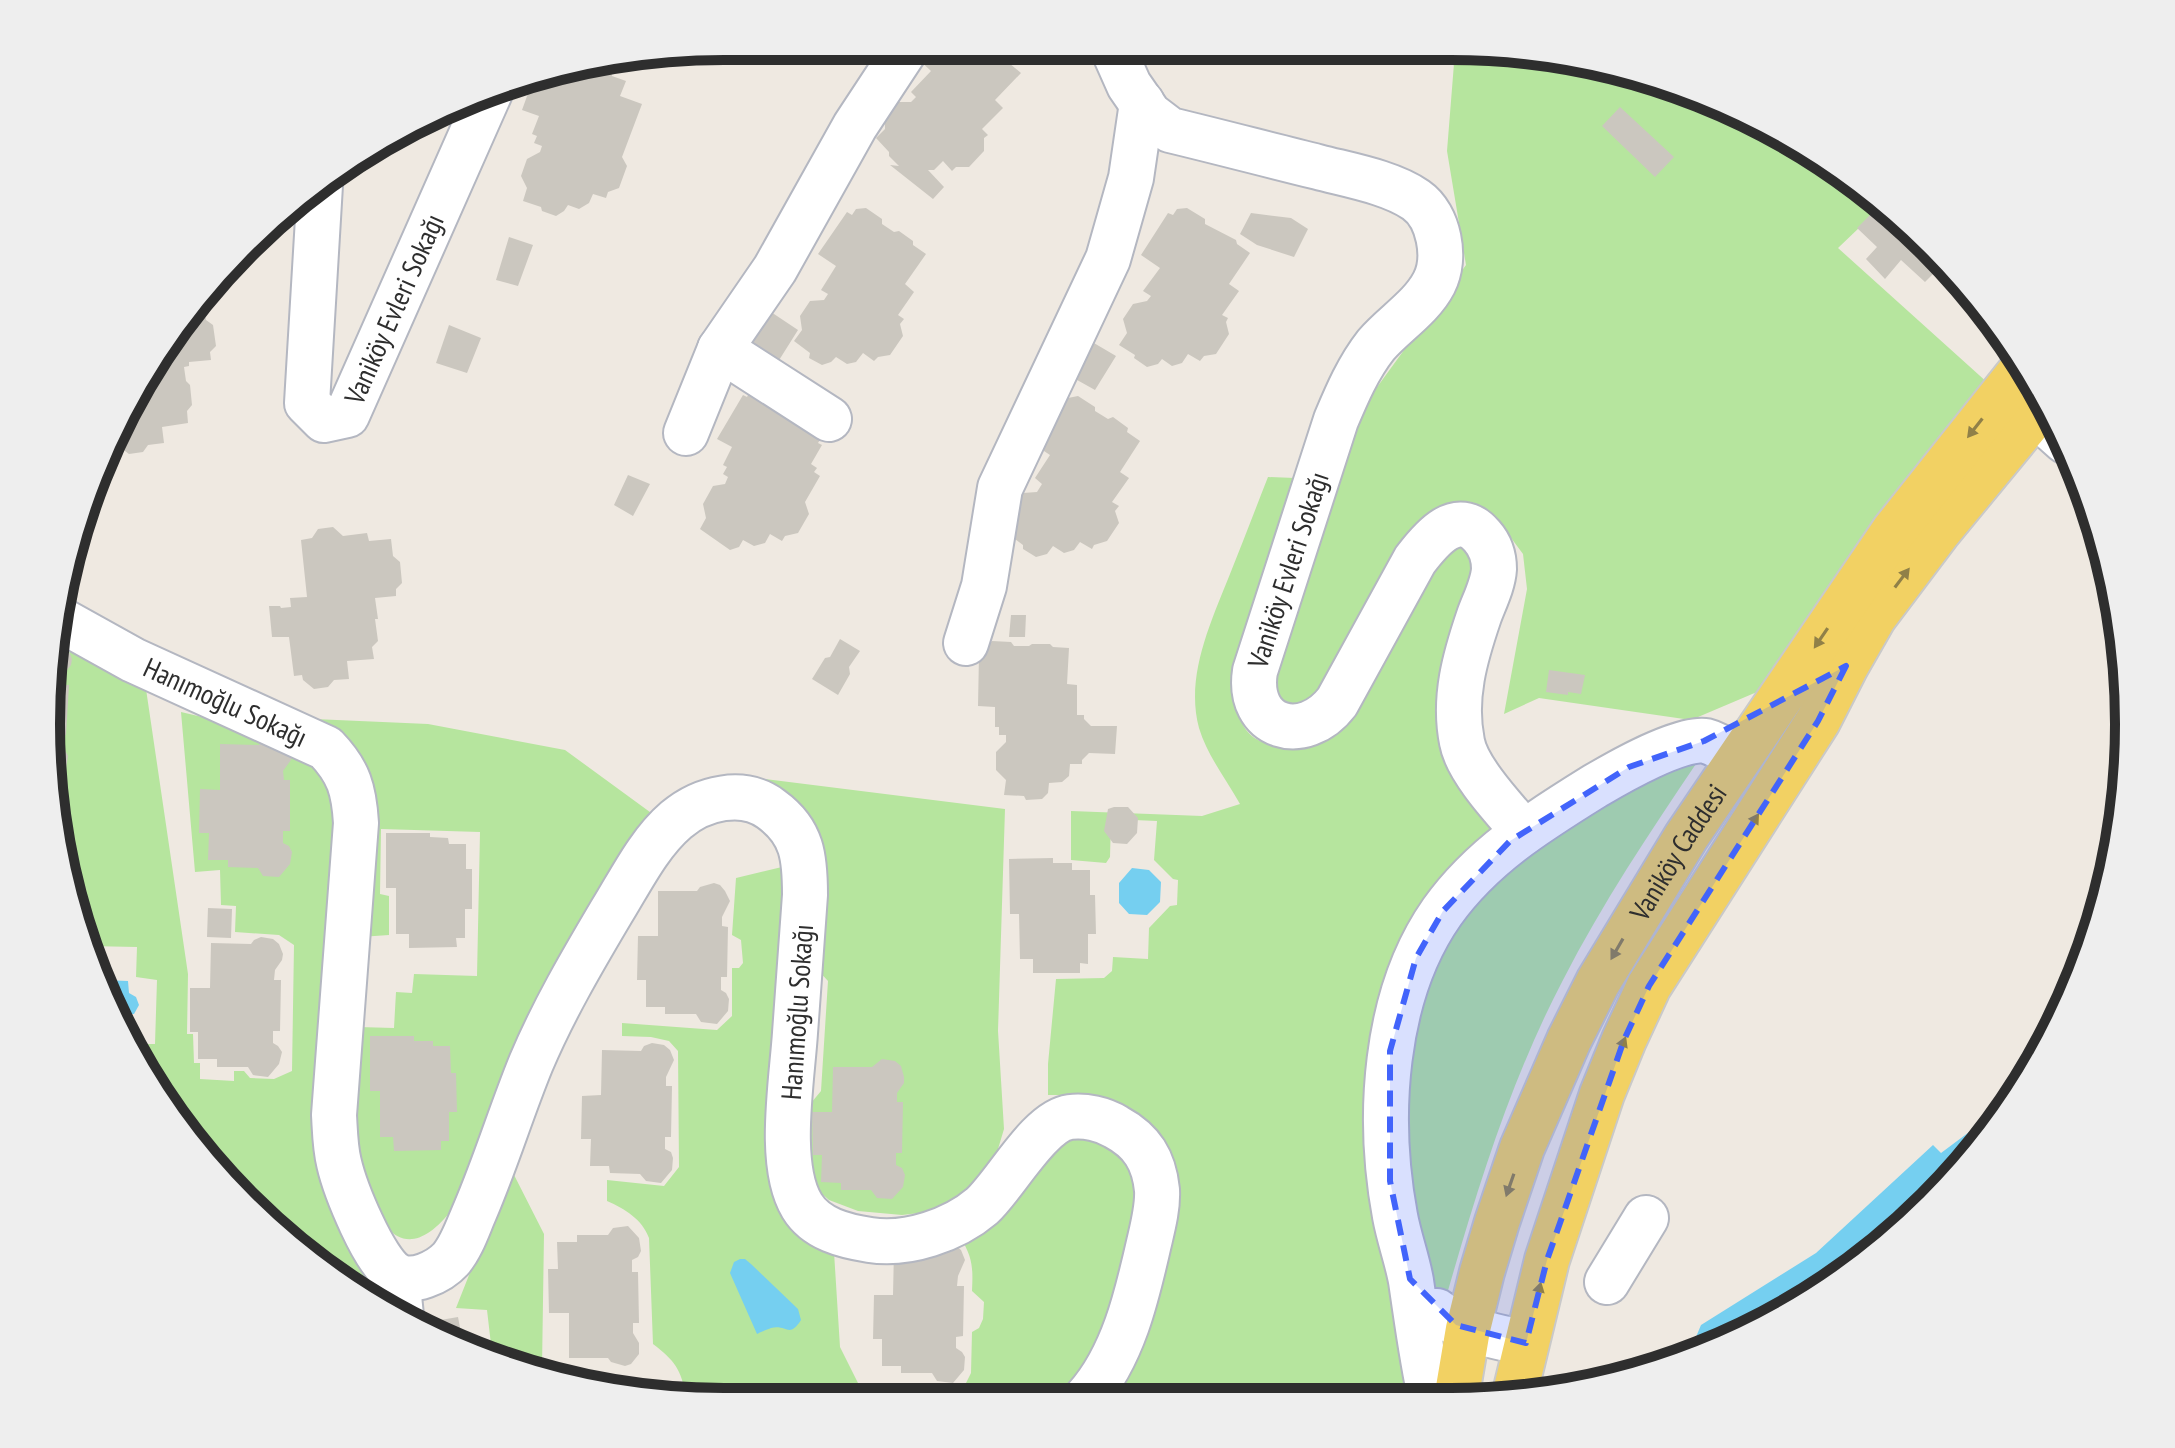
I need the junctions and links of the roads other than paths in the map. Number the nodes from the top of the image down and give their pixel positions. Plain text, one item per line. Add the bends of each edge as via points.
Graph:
1 (898, 60) edge
2 (1118, 60) edge
3 (1142, 103) junction
4 (484, 105) edge
5 (319, 198) edge
6 (720, 349) junction
7 (2016, 377) edge
8 (829, 419) dead end
9 (2044, 424) edge
10 (686, 433) dead end
11 (68, 624) edge
12 (966, 643) dead end
13 (1846, 666) junction
14 (1776, 702) junction
15 (1721, 750) junction
16 (1524, 832) junction
17 (1646, 1218) dead end
18 (1410, 1279) junction
19 (1607, 1282) dead end
20 (399, 1296) edge
21 (1468, 1329) junction
22 (1526, 1343) junction
23 (1517, 1384) edge
24 (1096, 1388) edge
25 (1429, 1388) edge
26 (1458, 1388) edge

1 - 6 street via 775,269
2 - 3 street, Vaniköy Evleri Sokağı
3 - 12 street via 1131,178 1108,259 1000,488 984,586
3 - 16 street, Vaniköy Evleri Sokağı via 1170,130 1358,177 1402,192 1428,212 1440,254 1434,284 1377,344 1350,388 1255,671 1253,696 1266,717 1278,724 1304,726 1329,713 1427,544 1450,527 1475,528 1488,543 1494,573 1461,680 1462,742 1471,764
4 - 5 street, Vaniköy Evleri Sokağı via 347,415 324,420 307,403
6 - 8 street
6 - 10 street
7 -> 14 main road, Vaniköy Caddesi via 1893,532
13 -> 9 main road, Vaniköy Caddesi via 1902,577
11 - 20 street, Hanımoğlu Sokağı via 133,660 326,748 348,777 356,823 335,1143 345,1184
13 - 14 street
22 -> 13 main road, Vaniköy Caddesi via 1547,1260 1602,1094 1649,986 1818,721
14 - 15 main road, Vaniköy Caddesi
15 - 16 street via 1687,742 1671,748 1600,783
15 -> 21 main road, Vaniköy Caddesi via 1569,1040 1522,1148
16 - 18 street via 1488,860 1443,911 1416,958 1396,1023 1387,1091 1387,1147
17 - 19 street
18 - 21 street via 1435,1309
18 - 25 street
20 - 24 street, Hanımoğlu Sokağı via 409,1278 437,1270 462,1242 552,1015 629,881 677,820 703,803 749,798 785,820 805,863 789,1158 793,1186 816,1221 833,1232 876,1241 929,1234 957,1224 982,1206 1048,1127 1066,1118 1108,1122 1143,1148 1157,1191 1155,1218 1130,1315
21 - 22 street
21 - 26 main road, Vaniköy Caddesi
22 - 23 main road, Vaniköy Caddesi

